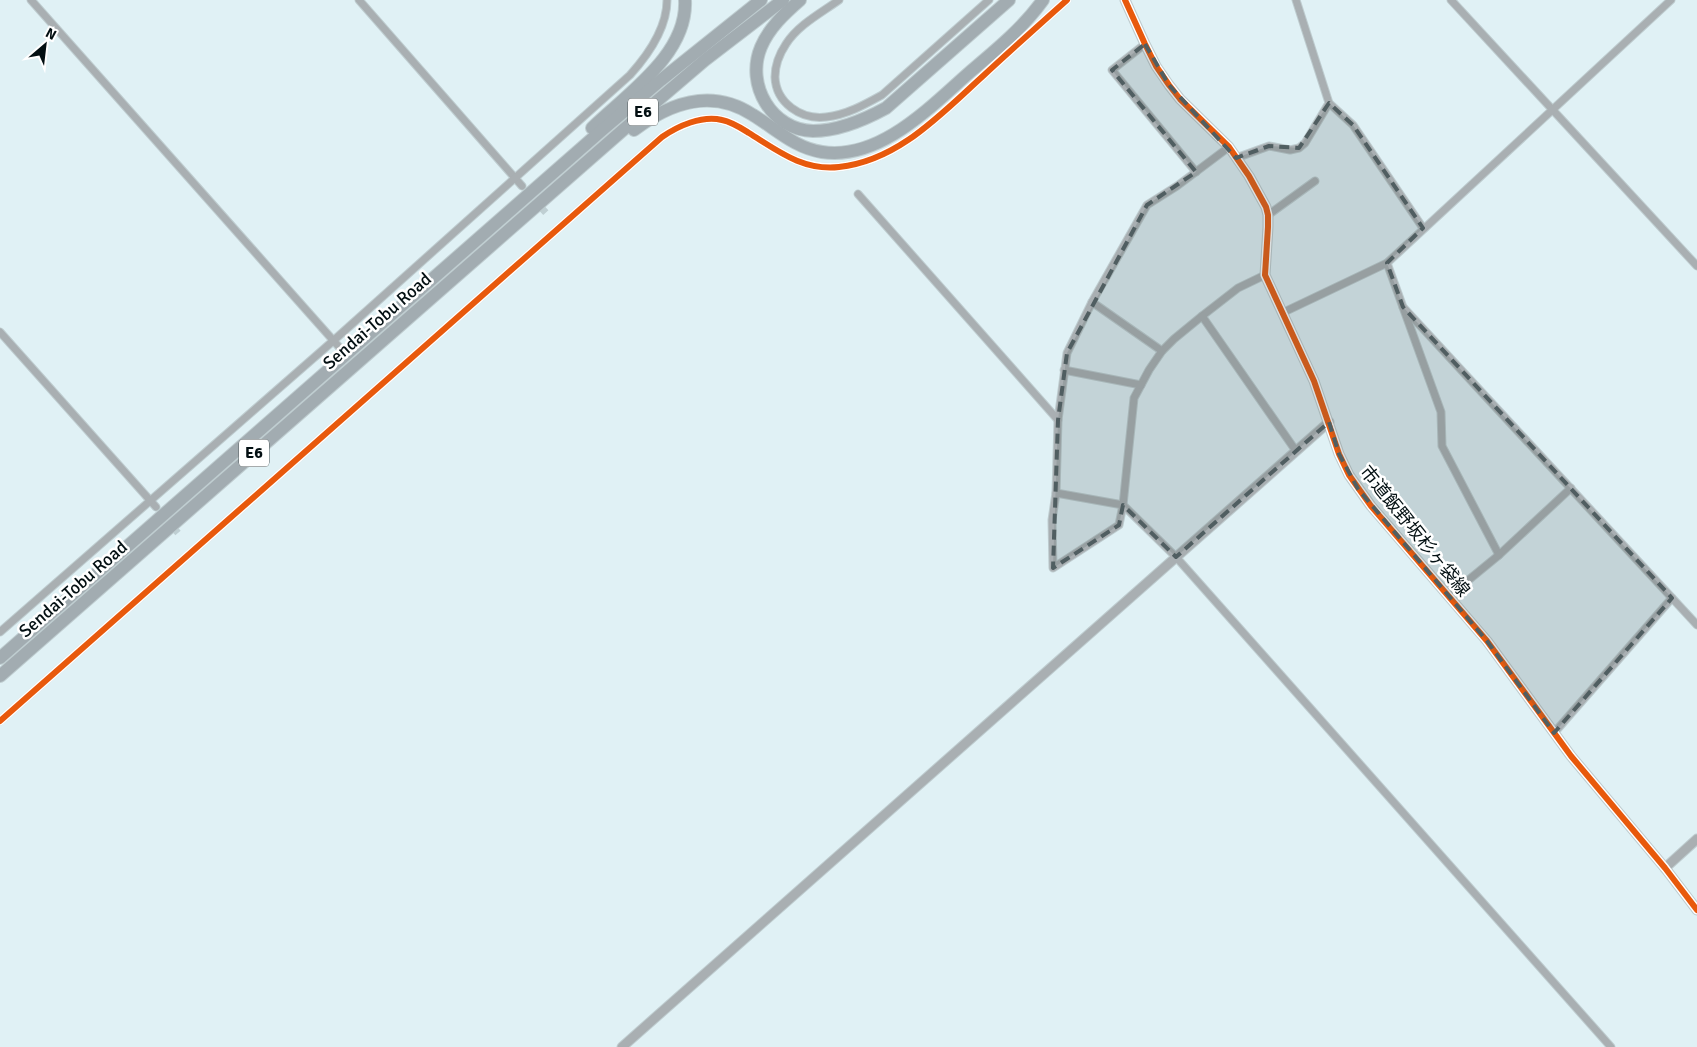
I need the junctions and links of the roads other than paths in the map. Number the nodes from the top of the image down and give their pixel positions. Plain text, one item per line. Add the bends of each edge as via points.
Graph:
1 (32, 0) edge
2 (359, 0) edge
3 (667, 0) edge
4 (686, 0) edge
5 (761, 0) edge
6 (783, 0) edge
7 (800, 0) edge
8 (838, 0) edge
9 (990, 0) edge
10 (1009, 0) edge
11 (1043, 0) edge
12 (1067, 0) edge
13 (1125, 0) edge
14 (1296, 0) edge
15 (1451, 0) edge
16 (1671, 0) edge
17 (1145, 44) junction
18 (1329, 102) junction
19 (1552, 110) junction
20 (1229, 147) junction
21 (1236, 158) junction
22 (1196, 172) junction
23 (516, 177) junction
24 (1315, 181) dead end
25 (522, 186) tunnel mouth
26 (858, 194) dead end
27 (1268, 215) junction
28 (498, 221) junction
29 (1423, 228) junction
30 (508, 230) junction
31 (1387, 263) junction
32 (1697, 266) edge
33 (1266, 275) junction
34 (1092, 302) junction
35 (1403, 307) junction
36 (1282, 313) junction
37 (1202, 316) junction
38 (0, 332) edge
39 (333, 341) junction
40 (340, 348) dead end
41 (1162, 351) junction
42 (1064, 370) junction
43 (1141, 385) junction
44 (1058, 420) junction
45 (1328, 422) junction
46 (1296, 450) junction
47 (1570, 488) junction
48 (1056, 493) junction
49 (150, 500) junction
50 (1123, 505) junction
51 (156, 507) tunnel mouth
52 (1499, 555) junction
53 (1176, 556) junction
54 (1449, 596) junction
55 (1672, 598) junction
56 (1697, 625) edge
57 (0, 632) edge
58 (0, 658) edge
59 (0, 676) edge
60 (0, 721) edge
61 (1554, 733) junction
62 (1697, 840) edge
63 (1666, 868) junction
64 (1697, 910) edge
65 (622, 1047) edge
66 (1611, 1047) edge

1 - 39 street
2 - 23 street
3 - 23 street via 658,35 638,67
4 - 28 highway via 682,28 658,65
5 - 28 highway, Sendai-Tobu Road / E6 via 668,74
6 - 30 highway, Sendai-Tobu Road / E6 via 705,60
7 - 10 highway via 764,40 757,59 756,76 761,95 772,112 794,127 813,131 844,126 886,108
8 - 9 street via 792,36 777,66 777,87 786,104 812,118 842,115 882,95
11 - 30 highway via 1018,29 920,117 874,144 847,152 812,150 788,140 753,114 729,103 716,100 690,102 646,121
12 - 60 street via 930,124 891,151 852,165 838,168 805,165 783,156 740,127 721,119 691,122 670,131
13 - 17 street, 市道飯野坂杉ヶ袋線
14 - 18 street
15 - 19 street
16 - 19 street
17 - 20 street, 市道飯野坂杉ヶ袋線 via 1174,92
17 - 22 street via 1112,70
18 - 21 street via 1305,143 1298,148 1290,150 1269,146
18 - 29 street via 1353,125
19 - 29 street
19 - 32 street
20 - 21 street, 市道飯野坂杉ヶ袋線
20 - 22 street
21 - 27 street, 市道飯野坂杉ヶ袋線 via 1249,176
22 - 34 street via 1147,206
23 - 25 street
23 - 39 street
24 - 27 street
26 - 44 street
27 - 33 street, 市道飯野坂杉ヶ袋線
28 - 58 highway, Sendai-Tobu Road / E6
29 - 31 street
30 - 59 highway, Sendai-Tobu Road / E6
31 - 35 street
31 - 36 street
33 - 36 street, 市道飯野坂杉ヶ袋線
33 - 37 street via 1238,288
34 - 41 street
34 - 42 street via 1067,353
35 - 47 street
35 - 52 street via 1441,412 1442,446
36 - 45 street, 市道飯野坂杉ヶ袋線 via 1314,381
37 - 41 street
37 - 46 street
38 - 49 street
39 - 40 street
39 - 49 street
41 - 43 street
42 - 43 street
42 - 44 street
43 - 50 street via 1134,398
44 - 48 street
45 - 46 street
45 - 54 street, 市道飯野坂杉ヶ袋線 via 1339,454 1358,489
46 - 53 street
47 - 52 street
47 - 55 street
48 - 50 street
48 - 50 street via 1052,520 1053,568 1119,525
49 - 51 street
49 - 57 street
50 - 53 street
52 - 54 street
53 - 65 street
53 - 66 street
54 - 61 street, 市道飯野坂杉ヶ袋線 via 1487,641
55 - 56 street
55 - 61 street
61 - 63 street, 市道飯野坂杉ヶ袋線
62 - 63 street
63 - 64 street, 市道飯野坂杉ヶ袋線

